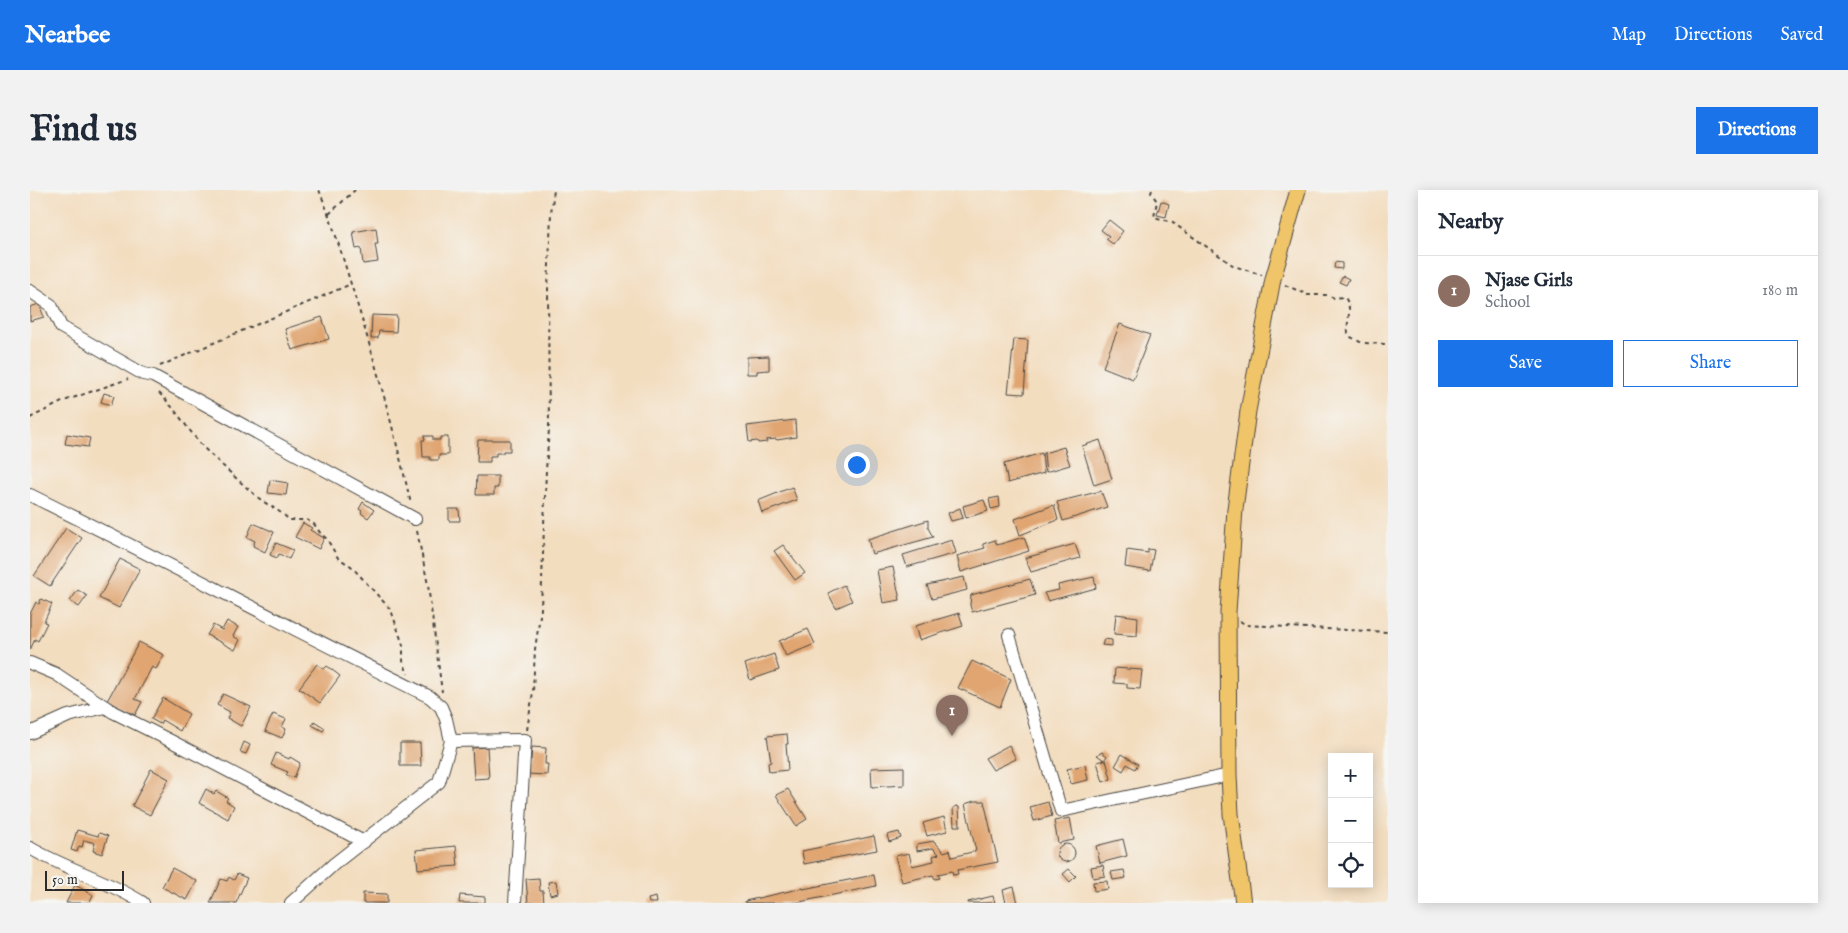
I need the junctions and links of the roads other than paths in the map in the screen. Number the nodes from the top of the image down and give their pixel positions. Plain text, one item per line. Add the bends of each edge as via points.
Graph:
1 (1298, 190) edge
2 (30, 291) edge
3 (30, 495) edge
4 (415, 519) road end
5 (1009, 635) dead end
6 (30, 663) edge
7 (105, 707) junction
8 (30, 733) edge
9 (451, 741) junction
10 (1229, 775) junction
11 (364, 842) junction
12 (30, 848) edge
13 (143, 903) edge
14 (291, 903) edge
15 (514, 903) edge
16 (1243, 903) edge

1 - 10 main road via 1272,279 1235,508 1228,612
2 - 4 street via 51,305 61,327
3 - 9 street via 430,697 441,707
5 - 10 street via 1061,812
6 - 7 street via 56,674
7 - 8 street via 68,716
7 - 11 street
9 - 11 street via 439,782
9 - 15 street via 525,740
10 - 16 main road
11 - 14 street
12 - 13 street

